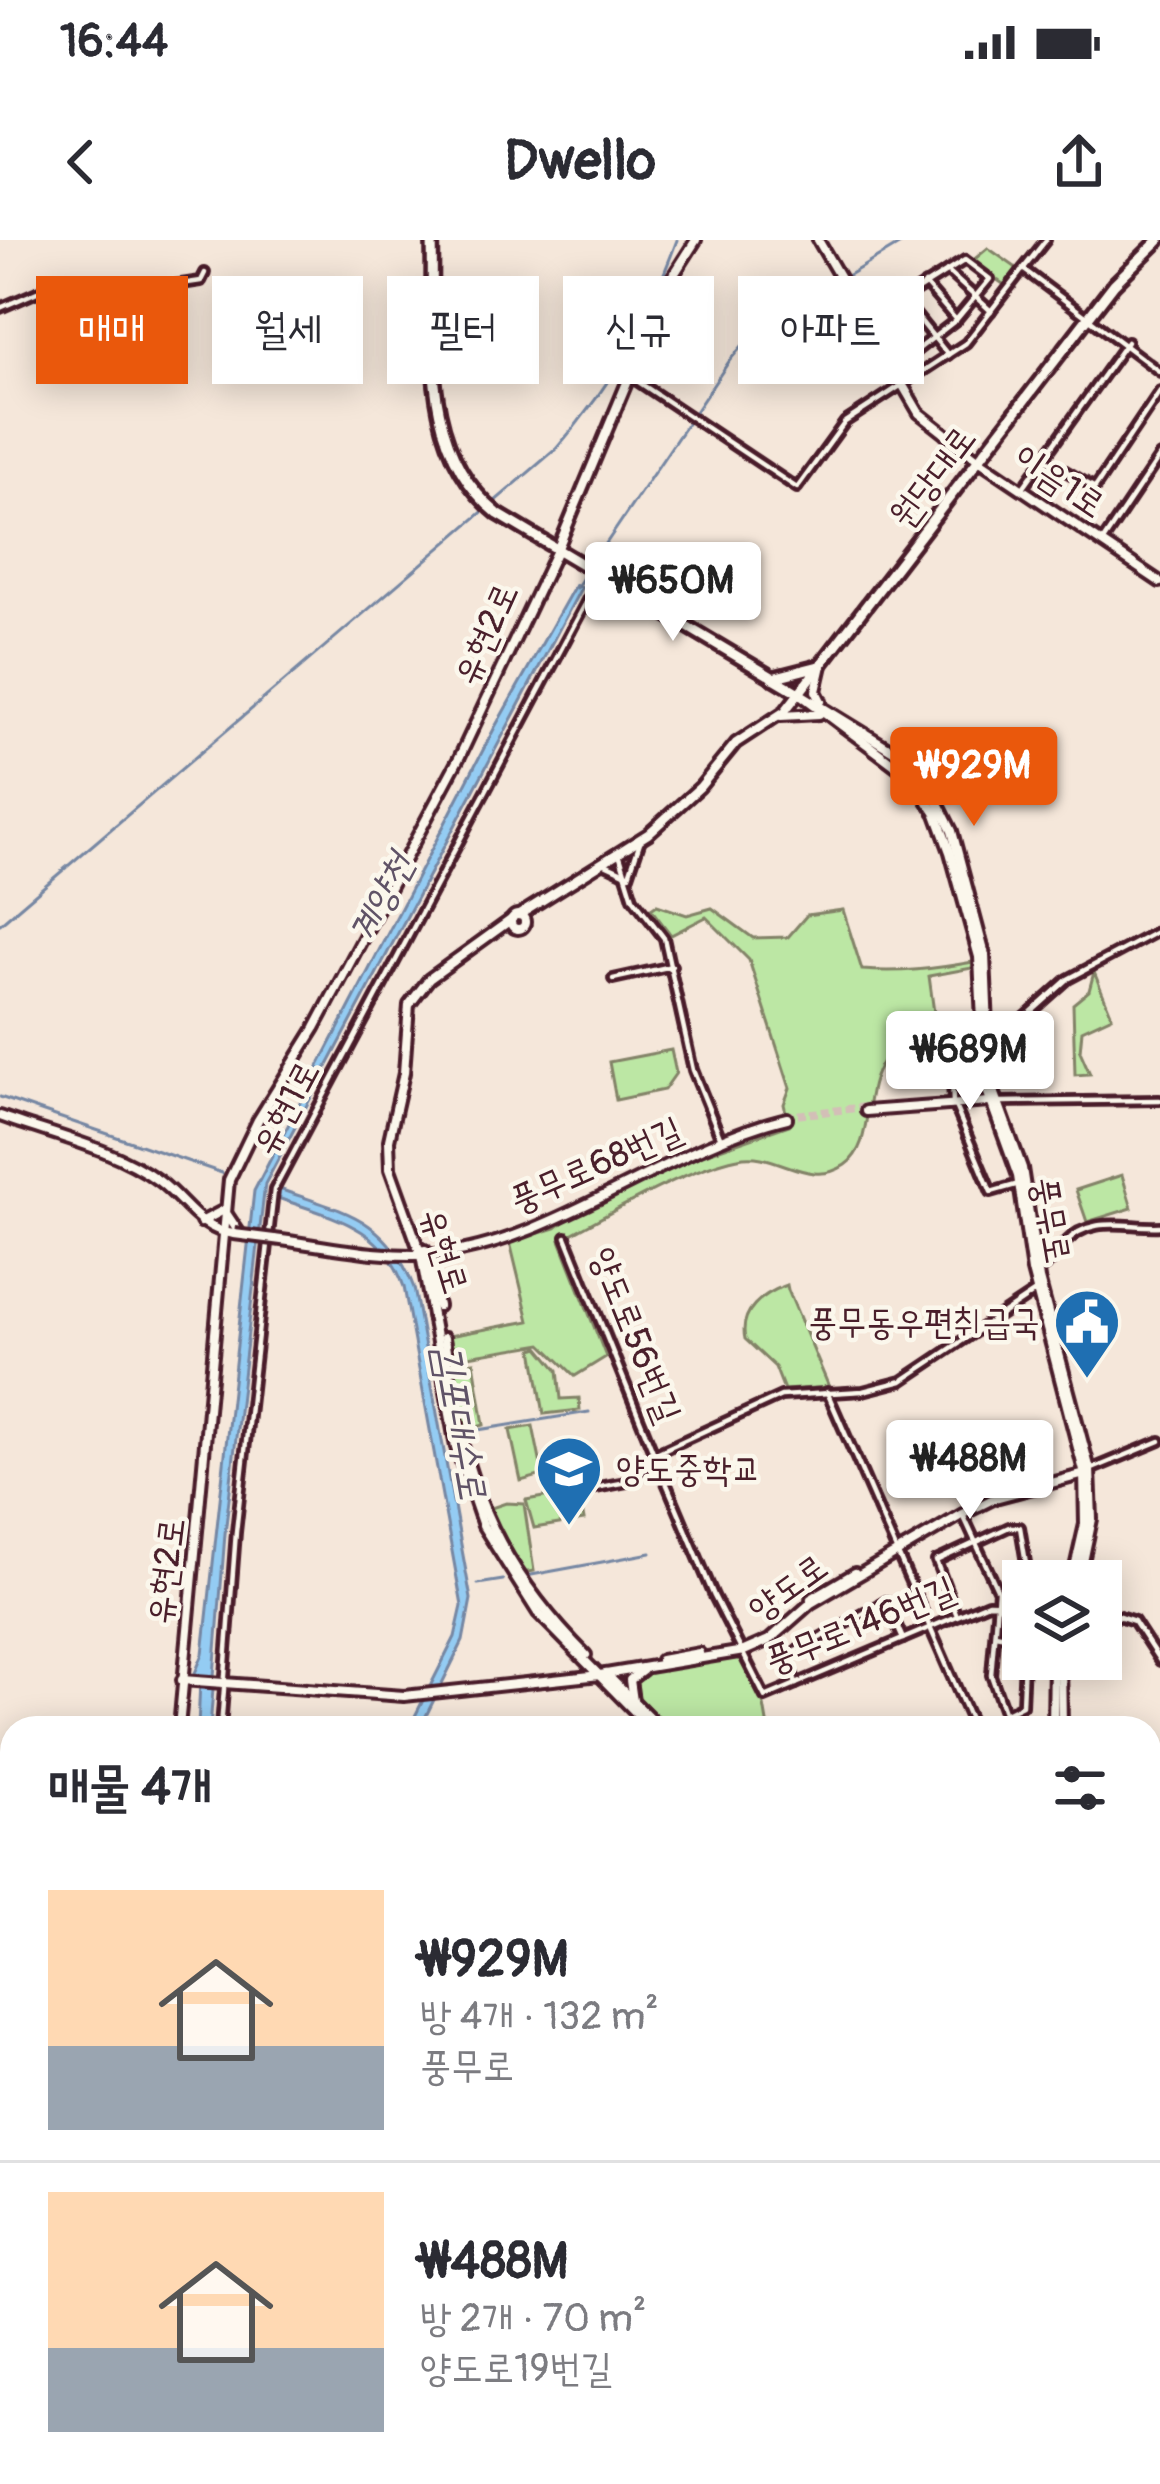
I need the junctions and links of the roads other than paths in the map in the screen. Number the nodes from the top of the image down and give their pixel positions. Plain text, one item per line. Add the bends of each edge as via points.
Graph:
1 (432, 240) edge
2 (696, 240) edge
3 (818, 240) edge
4 (1046, 240) edge
5 (1159, 240) edge
6 (1147, 246) edge
7 (1160, 252) edge
8 (1023, 269) junction
9 (946, 271) junction
10 (205, 273) dead end
11 (673, 276) edge
12 (839, 276) edge
13 (925, 284) joint
14 (974, 299) junction
15 (0, 308) edge
16 (993, 313) junction
17 (1090, 315) junction
18 (956, 320) junction
19 (924, 326) edge
20 (934, 339) junction
21 (1127, 342) junction
22 (924, 346) edge
23 (949, 357) junction
24 (1160, 372) edge
25 (628, 384) edge
26 (642, 384) edge
27 (899, 384) edge
28 (901, 387) junction
29 (1160, 391) edge
30 (1160, 456) edge
31 (1045, 459) junction
32 (980, 461) junction
33 (1022, 490) junction
34 (1102, 542) junction
35 (558, 548) junction
36 (599, 573) junction
37 (1160, 582) edge
38 (822, 665) junction
39 (772, 678) junction
40 (800, 693) junction
41 (828, 713) junction
42 (773, 718) junction
43 (641, 839) junction
44 (619, 853) junction
45 (602, 863) junction
46 (629, 875) junction
47 (1160, 929) edge
48 (672, 966) junction
49 (614, 980) dead end
50 (984, 1031) junction
51 (1160, 1100) edge
52 (993, 1102) junction
53 (954, 1104) junction
54 (866, 1109) tunnel mouth
55 (0, 1116) edge
56 (787, 1117) tunnel mouth
57 (720, 1138) junction
58 (1019, 1184) junction
59 (224, 1210) junction
60 (202, 1223) junction
61 (1160, 1226) edge
62 (221, 1232) junction
63 (236, 1234) junction
64 (566, 1237) dead end
65 (219, 1254) junction
66 (424, 1255) junction
67 (1035, 1270) junction
68 (1039, 1290) junction
69 (827, 1392) junction
70 (1160, 1441) edge
71 (654, 1454) junction
72 (1087, 1472) junction
73 (1059, 1482) junction
74 (595, 1488) dead end
75 (1086, 1499) junction
76 (963, 1514) junction
77 (976, 1542) junction
78 (895, 1552) junction
79 (1025, 1560) edge
80 (1079, 1560) edge
81 (1081, 1560) edge
82 (881, 1591) dead end
83 (998, 1600) junction
84 (886, 1601) junction
85 (1002, 1601) edge
86 (957, 1616) junction
87 (1122, 1619) edge
88 (930, 1628) junction
89 (995, 1634) junction
90 (1002, 1635) edge
91 (903, 1640) junction
92 (743, 1650) junction
93 (1160, 1661) edge
94 (651, 1666) junction
95 (601, 1673) junction
96 (184, 1680) junction
97 (1024, 1680) edge
98 (1057, 1680) edge
99 (225, 1684) junction
100 (796, 1685) junction
101 (633, 1702) junction
102 (1004, 1714) joint
103 (180, 1716) edge
104 (222, 1716) edge
105 (644, 1716) edge
106 (645, 1716) edge
107 (969, 1716) edge
108 (1056, 1716) edge

1 - 35 main road via 436,410 453,464 498,514
2 - 11 street, 유현2로
3 - 12 street, 이음1로
4 - 8 street
5 - 6 main road, 원당대로
6 - 7 main road
6 - 17 main road, 원당대로
8 - 16 street
8 - 17 street
9 - 13 street
9 - 14 street
9 - 14 street via 968,258 990,279
10 - 15 street via 201,281 168,286 64,280
13 - 18 street
14 - 16 street
14 - 18 street
16 - 23 street
17 - 21 street
17 - 32 main road, 원당대로
18 - 20 street
19 - 20 street
20 - 22 street
20 - 23 street
21 - 24 street
21 - 31 street
23 - 28 street
25 - 35 street, 유현2로
26 - 28 street via 797,488 845,422
27 - 28 street, 이음1로
28 - 32 street, 이음1로
29 - 31 street via 1095,488
30 - 34 street
31 - 33 street
32 - 33 street, 이음1로
32 - 38 main road, 원당대로
33 - 34 street, 이음1로
34 - 37 street, 이음1로
35 - 36 main road
35 - 59 street, 유현2로 via 460,756 233,1168
36 - 39 main road
36 - 99 street, 유현1로 via 272,1199
38 - 39 main road
38 - 40 main road, 원당대로
38 - 41 street via 816,691
39 - 40 main road
40 - 41 street, 풍무로
40 - 42 street
41 - 42 street
41 - 50 street, 풍무로 via 903,770 936,814 979,957
42 - 43 street via 741,739
43 - 44 street
43 - 46 street
44 - 45 street
44 - 46 street
45 - 46 street
45 - 66 street, 유현로 via 424,983 406,1013 389,1163
46 - 48 street via 633,898 657,925
47 - 50 street via 1068,979 1023,1021
48 - 49 street
48 - 57 street via 691,1062
50 - 52 street, 풍무로
50 - 53 street via 950,1033
51 - 52 street
52 - 53 street
52 - 58 street, 풍무로
52 - 67 street, 풍무로 via 1024,1175
53 - 54 street
53 - 58 street via 991,1192
55 - 60 street via 122,1159 157,1179
56 - 57 street, 풍무로68번길
57 - 66 street, 풍무로68번길 via 512,1230
57 - 66 street, 풍무로68번길 via 561,1219
58 - 67 street, 풍무로
59 - 60 street
59 - 62 street, 유현2로
59 - 63 street
60 - 62 street, 풍무로68번길
60 - 65 street
61 - 67 street via 1104,1224 1068,1240
62 - 63 street, 풍무로68번길
62 - 65 street, 유현2로
63 - 65 street
63 - 66 street, 풍무로68번길, bridge
64 - 71 street, 양도로56번길
65 - 96 street, 유현2로
66 - 95 street, 유현로 via 456,1447 479,1516 525,1597
67 - 68 street, 풍무로
68 - 69 street via 908,1378
68 - 72 street, 풍무로
69 - 71 street via 781,1396
69 - 78 street
70 - 72 street
71 - 74 street, 양도로56번길 via 637,1480
71 - 92 street, 양도로56번길
72 - 73 street, 양도로
72 - 75 street, 풍무로
72 - 78 street, 양도로 via 987,1498
72 - 81 street, 풍무로 via 1092,1519
73 - 75 street
73 - 76 street, 양도로
75 - 80 street, 풍무로
76 - 77 street
76 - 78 street, 양도로
77 - 79 street via 1019,1526
77 - 83 street
77 - 86 street via 935,1563
78 - 88 street
78 - 92 street, 양도로
82 - 84 street
83 - 85 street, 풍무로146번길
83 - 86 street, 풍무로146번길
83 - 89 street
84 - 91 street
84 - 100 street via 787,1656
86 - 88 street, 풍무로146번길
87 - 93 street via 1141,1627
88 - 91 street, 풍무로146번길
88 - 107 street
89 - 90 street
89 - 102 street via 992,1680
91 - 100 street, 풍무로146번길
92 - 94 street, 양도로
92 - 95 street, 양도로
92 - 100 street, 풍무로146번길 via 763,1696
94 - 95 street, 양도로
94 - 101 street via 630,1680
95 - 99 street, 양도로 via 423,1692
95 - 101 street, 유현로
95 - 105 street, 유현로
96 - 99 street, 양도로
96 - 103 street, 유현2로
97 - 102 street via 1023,1703
98 - 108 street
99 - 104 street, 유현1로
101 - 106 street, 유현로

